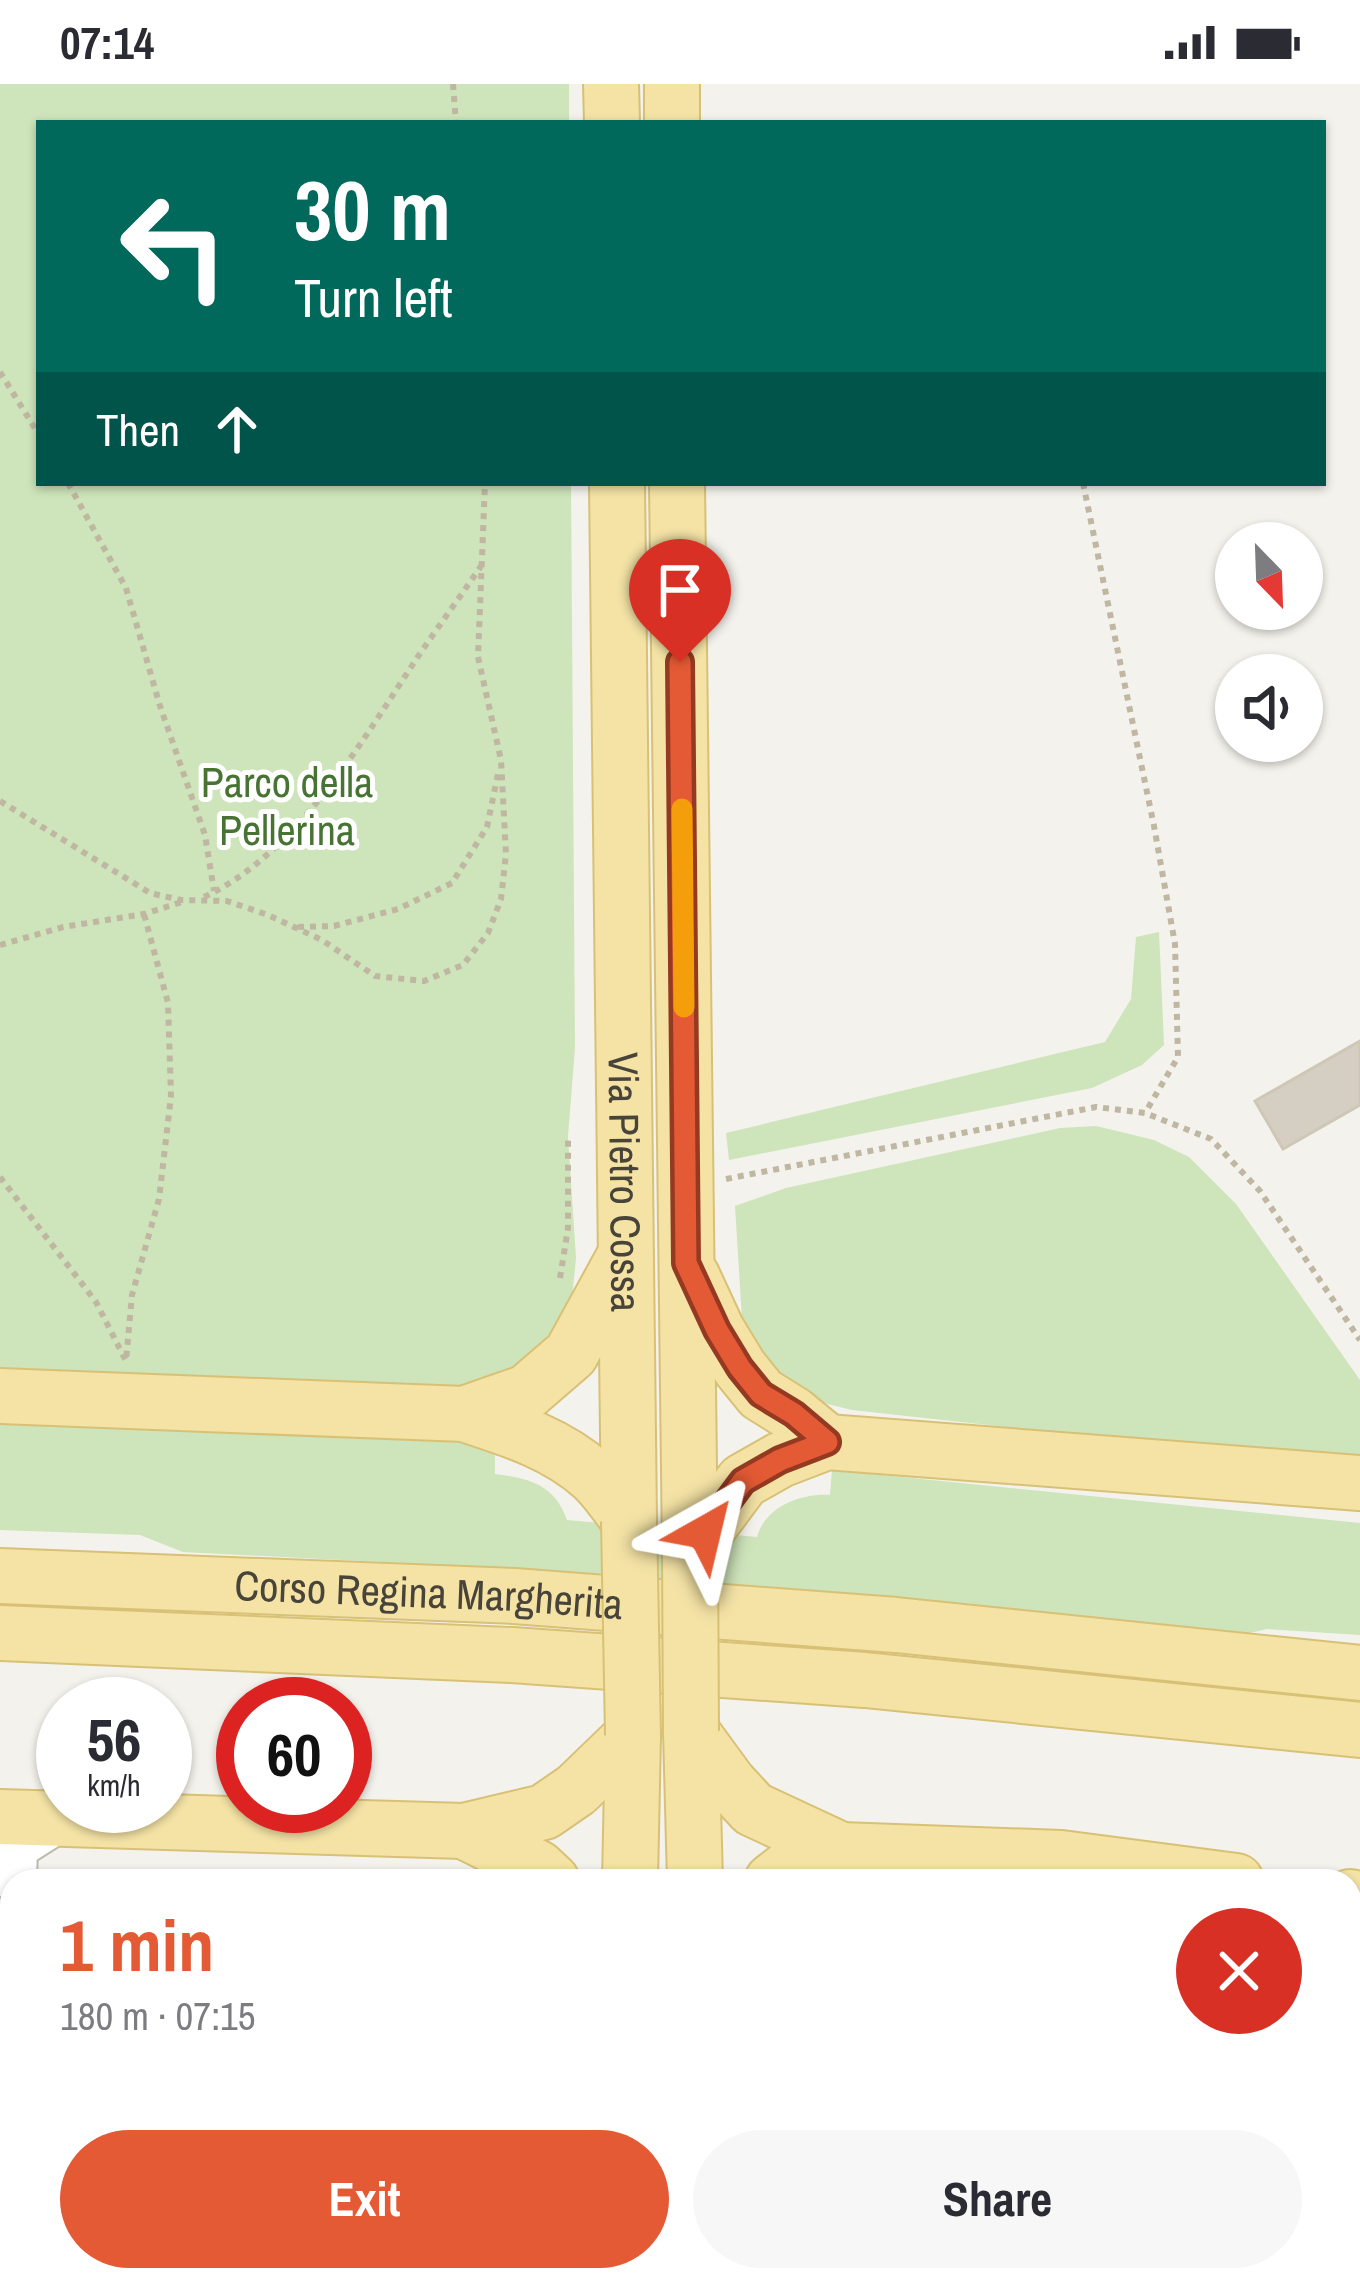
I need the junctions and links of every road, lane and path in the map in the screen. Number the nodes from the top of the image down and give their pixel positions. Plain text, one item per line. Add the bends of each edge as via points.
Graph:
1 (453, 84) edge
2 (611, 84) edge
3 (672, 84) edge
4 (456, 120) edge
5 (612, 120) edge
6 (672, 120) edge
7 (0, 372) edge
8 (36, 430) edge
9 (70, 486) edge
10 (485, 486) edge
11 (616, 486) edge
12 (677, 486) edge
13 (1084, 486) edge
14 (483, 563) junction
15 (501, 760) junction
16 (0, 801) edge
17 (215, 897) junction
18 (193, 900) junction
19 (144, 914) junction
20 (296, 928) junction
21 (0, 945) edge
22 (1145, 1113) junction
23 (568, 1136) dead end
24 (0, 1177) edge
25 (687, 1187) junction
26 (627, 1251) junction
27 (686, 1263) junction
28 (559, 1285) dead end
29 (1360, 1340) edge
30 (105, 1360) dead end
31 (126, 1361) junction
32 (0, 1396) edge
33 (464, 1414) junction
34 (827, 1442) junction
35 (1360, 1483) edge
36 (629, 1521) junction
37 (690, 1552) junction
38 (2, 1575) edge
39 (0, 1633) edge
40 (1357, 1671) edge
41 (1359, 1730) edge
42 (691, 1731) junction
43 (632, 1735) junction
44 (0, 1817) edge
45 (36, 1819) edge
46 (192, 1824) edge
47 (464, 1831) junction
48 (39, 1833) edge
49 (841, 1850) junction
50 (15, 1869) edge
51 (539, 1869) edge
52 (630, 1869) edge
53 (695, 1869) edge
54 (787, 1869) edge
55 (1145, 1869) edge

1 - 4 path
2 - 5 main road
3 - 6 main road
7 - 8 path
9 - 17 path via 126,588 205,835
10 - 14 path
11 - 26 main road, Via Pietro Cossa
12 - 25 main road, Via Pietro Cossa
13 - 22 path via 1175,944 1178,1057
14 - 15 path via 478,658
14 - 17 path via 306,815
15 - 20 path via 487,827 452,883 398,909
15 - 20 path via 501,898 488,934 463,965 424,981 375,976
16 - 18 path via 150,893
17 - 18 path
17 - 20 path
18 - 19 path
19 - 21 path
19 - 31 path via 167,1003 171,1096
22 - 25 path via 1096,1107
22 - 29 path via 1211,1139 1260,1191
23 - 28 path
24 - 31 path via 97,1302
25 - 27 main road, Via Pietro Cossa
26 - 33 main road via 571,1354 527,1392
26 - 36 main road, Via Pietro Cossa
27 - 34 main road via 740,1368 761,1394
27 - 37 main road, Via Pietro Cossa
30 - 31 path
32 - 33 main road
33 - 36 main road via 560,1451 596,1478
34 - 35 main road
34 - 37 main road via 743,1481
36 - 43 main road, Via Pietro Cossa, bridge
37 - 42 main road, Via Pietro Cossa, bridge
38 - 40 main road, Corso Regina Margherita via 514,1596
39 - 41 main road, Corso Regina Margherita via 841,1678
42 - 49 main road via 754,1809
42 - 53 main road, Via Pietro Cossa
43 - 47 main road via 544,1812
43 - 52 main road, Via Pietro Cossa
44 - 45 main road
46 - 47 main road
47 - 51 main road
48 - 50 street via 16,1847
49 - 54 main road
49 - 55 main road

